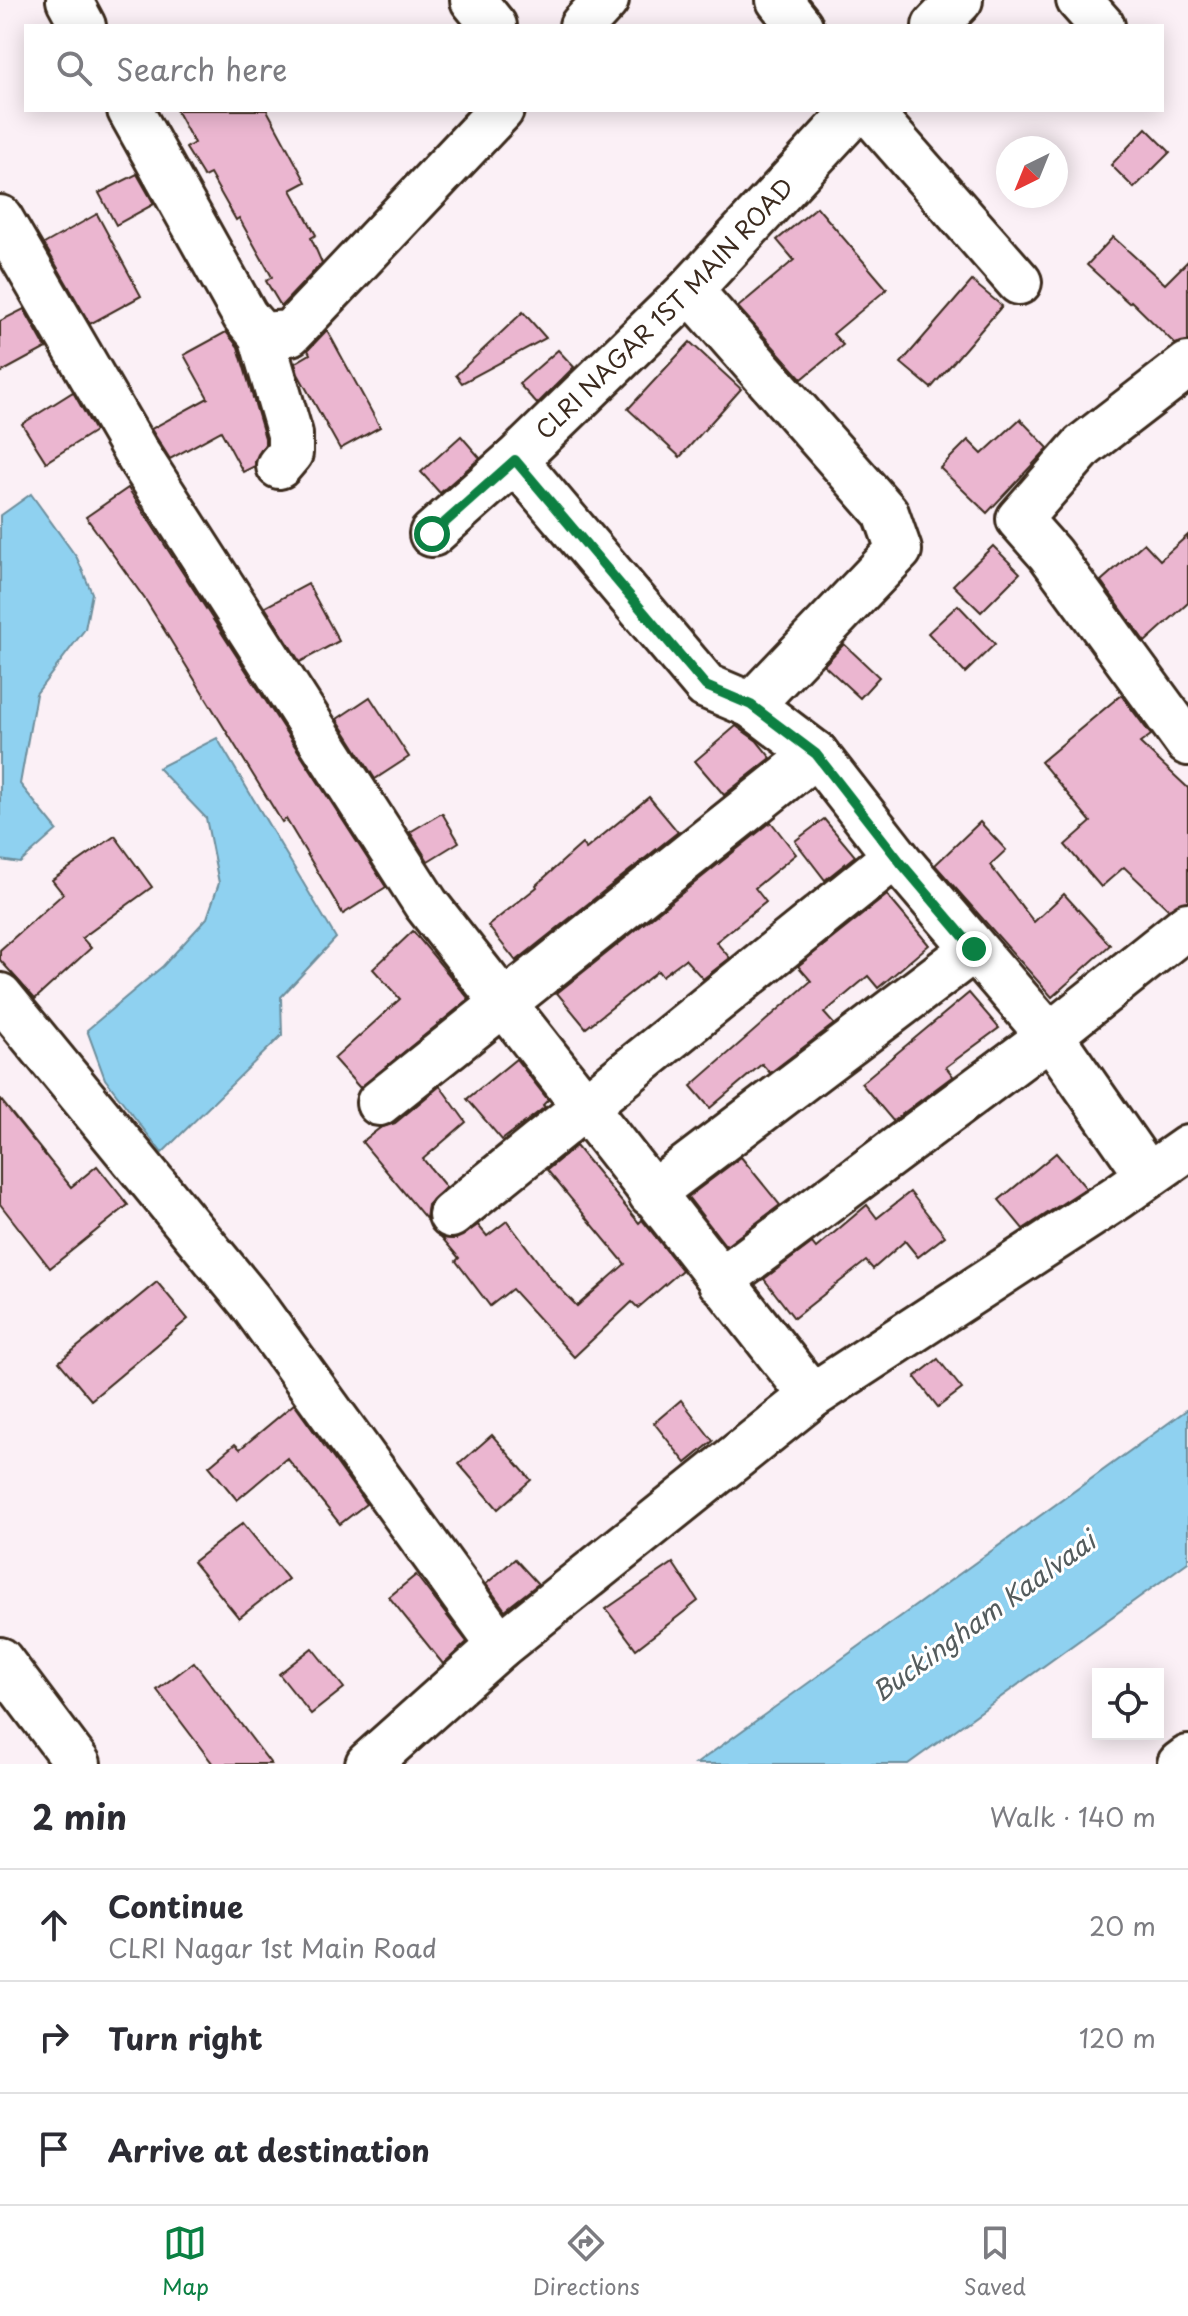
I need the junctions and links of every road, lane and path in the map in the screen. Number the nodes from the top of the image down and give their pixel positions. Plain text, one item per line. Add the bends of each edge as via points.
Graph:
1 (69, 0) edge
2 (473, 0) edge
3 (606, 0) edge
4 (779, 0) edge
5 (960, 0) edge
6 (1079, 0) edge
7 (82, 24) edge
8 (492, 24) edge
9 (584, 24) edge
10 (798, 24) edge
11 (937, 24) edge
12 (1100, 24) edge
13 (131, 112) edge
14 (499, 112) edge
15 (854, 112) edge
16 (870, 112) edge
17 (0, 218) edge
18 (1019, 282) dead end
19 (690, 290) junction
20 (261, 335) junction
21 (1188, 365) edge
22 (515, 460) junction
23 (279, 466) dead end
24 (432, 534) dead end
25 (751, 705) junction
26 (1188, 743) edge
27 (816, 754) junction
28 (895, 856) junction
29 (1188, 925) edge
30 (974, 949) junction
31 (0, 996) edge
32 (504, 1003) junction
33 (1049, 1036) junction
34 (379, 1103) dead end
35 (585, 1107) junction
36 (1188, 1148) edge
37 (1147, 1174) junction
38 (651, 1194) junction
39 (451, 1215) dead end
40 (720, 1281) junction
41 (812, 1396) junction
42 (500, 1646) junction
43 (0, 1660) edge
44 (1188, 1758) edge
45 (78, 1764) edge
46 (368, 1764) edge
47 (1180, 1764) edge

1 - 7 street
2 - 8 street
3 - 9 street
4 - 10 street
5 - 11 street
6 - 12 street
13 - 20 street via 245,316
14 - 20 street via 290,333
15 - 19 street, CLRI NAGAR 1ST MAIN ROAD
16 - 18 street
17 - 32 street via 182,525 426,904
19 - 22 street, CLRI NAGAR 1ST MAIN ROAD
19 - 25 street via 886,513 899,550
20 - 23 street via 290,434 290,453
21 - 26 street via 1083,446 1019,519
22 - 24 street, CLRI NAGAR 1ST MAIN ROAD
22 - 25 street via 706,686
25 - 27 street
27 - 28 street
27 - 32 street
28 - 30 street
28 - 35 street
29 - 33 street
30 - 33 street
30 - 38 street
31 - 42 street via 250,1301
32 - 34 street
32 - 35 street
33 - 37 street
33 - 40 street
35 - 38 street
35 - 39 street
36 - 37 street
37 - 41 street
38 - 40 street
40 - 41 street
41 - 42 street
42 - 46 street
43 - 45 street
44 - 47 street

